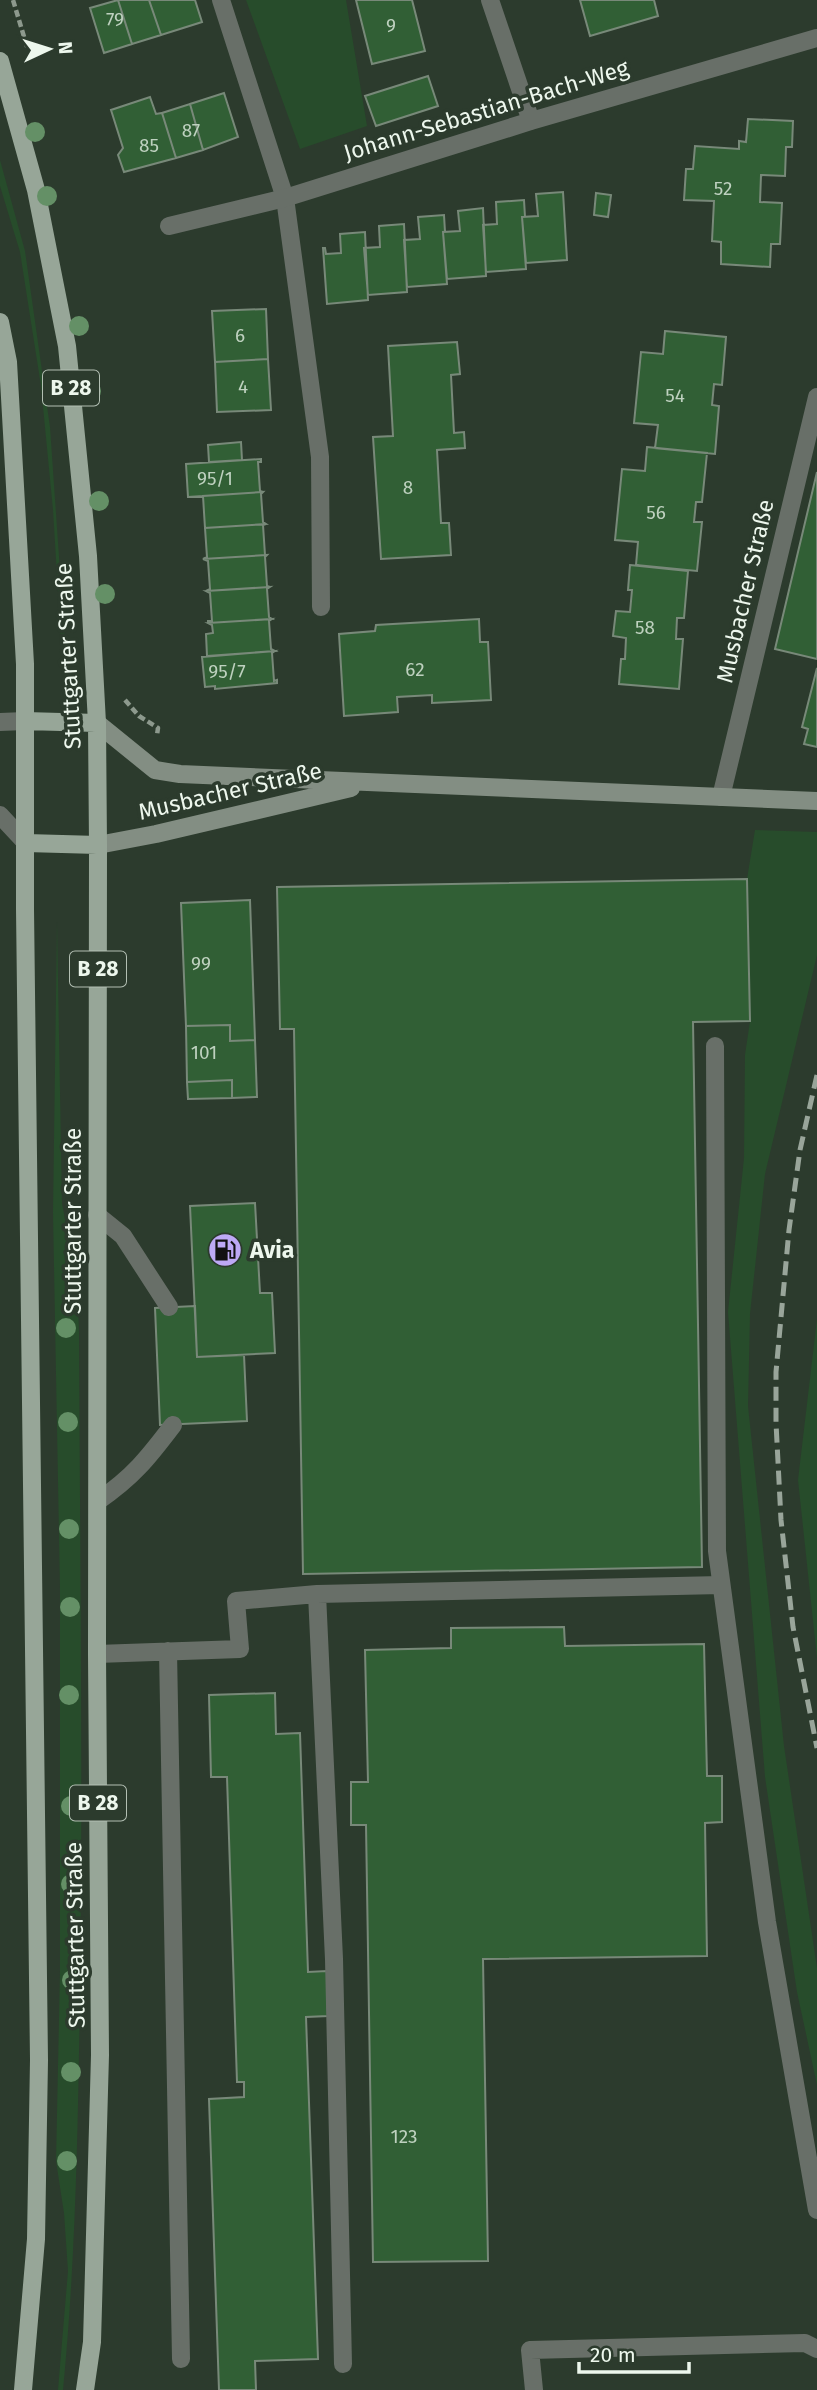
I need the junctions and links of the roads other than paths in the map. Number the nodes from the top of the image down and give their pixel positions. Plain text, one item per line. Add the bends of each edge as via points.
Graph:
1 (221, 0) edge
2 (490, 0) edge
3 (817, 37) edge
4 (0, 61) edge
5 (531, 121) junction
6 (285, 198) junction
7 (169, 226) dead end
8 (0, 322) edge
9 (817, 397) edge
10 (321, 607) dead end
11 (25, 721) junction
12 (0, 722) edge
13 (97, 723) junction
14 (371, 783) junction
15 (721, 797) junction
16 (817, 801) edge
17 (0, 815) edge
18 (26, 843) junction
19 (99, 845) junction
20 (715, 1045) dead end
21 (97, 1215) junction
22 (169, 1307) dead end
23 (173, 1425) dead end
24 (99, 1501) junction
25 (721, 1585) junction
26 (317, 1594) junction
27 (168, 1651) junction
28 (97, 1654) junction
29 (817, 2210) edge
30 (817, 2349) edge
31 (181, 2359) dead end
32 (343, 2364) dead end
33 (23, 2390) edge
34 (85, 2390) edge
35 (534, 2390) edge

1 - 6 street
2 - 5 street
3 - 5 street, Johann-Sebastian-Bach-Weg
4 - 13 main road, Stuttgarter Straße / B 28 via 36,190 67,346 88,556
5 - 6 street, Johann-Sebastian-Bach-Weg
6 - 7 street, Johann-Sebastian-Bach-Weg
6 - 10 street via 320,457
8 - 11 main road, Stuttgarter Straße / B 28 via 8,362
9 - 15 street, Musbacher Straße
11 - 12 street
11 - 13 main road
11 - 18 main road, Stuttgarter Straße / B 28
13 - 14 street, Musbacher Straße via 155,770
13 - 19 main road, Stuttgarter Straße / B 28
14 - 15 street, Musbacher Straße
14 - 19 street, Musbacher Straße
15 - 16 street, Musbacher Straße
17 - 18 street
18 - 19 main road
18 - 33 main road, Stuttgarter Straße / B 28 via 39,2060 36,2239
19 - 21 main road, Stuttgarter Straße / B 28
20 - 25 street
21 - 22 street via 123,1236
21 - 24 main road, Stuttgarter Straße / B 28
23 - 24 street via 125,1483
24 - 28 main road, Stuttgarter Straße / B 28
25 - 26 street
25 - 29 street via 767,1922
26 - 27 street via 236,1601 240,1649
26 - 32 street via 334,1959
27 - 28 street
27 - 31 street
28 - 34 main road, Stuttgarter Straße / B 28 via 100,2055 92,2342
30 - 35 street via 805,2343 530,2350

